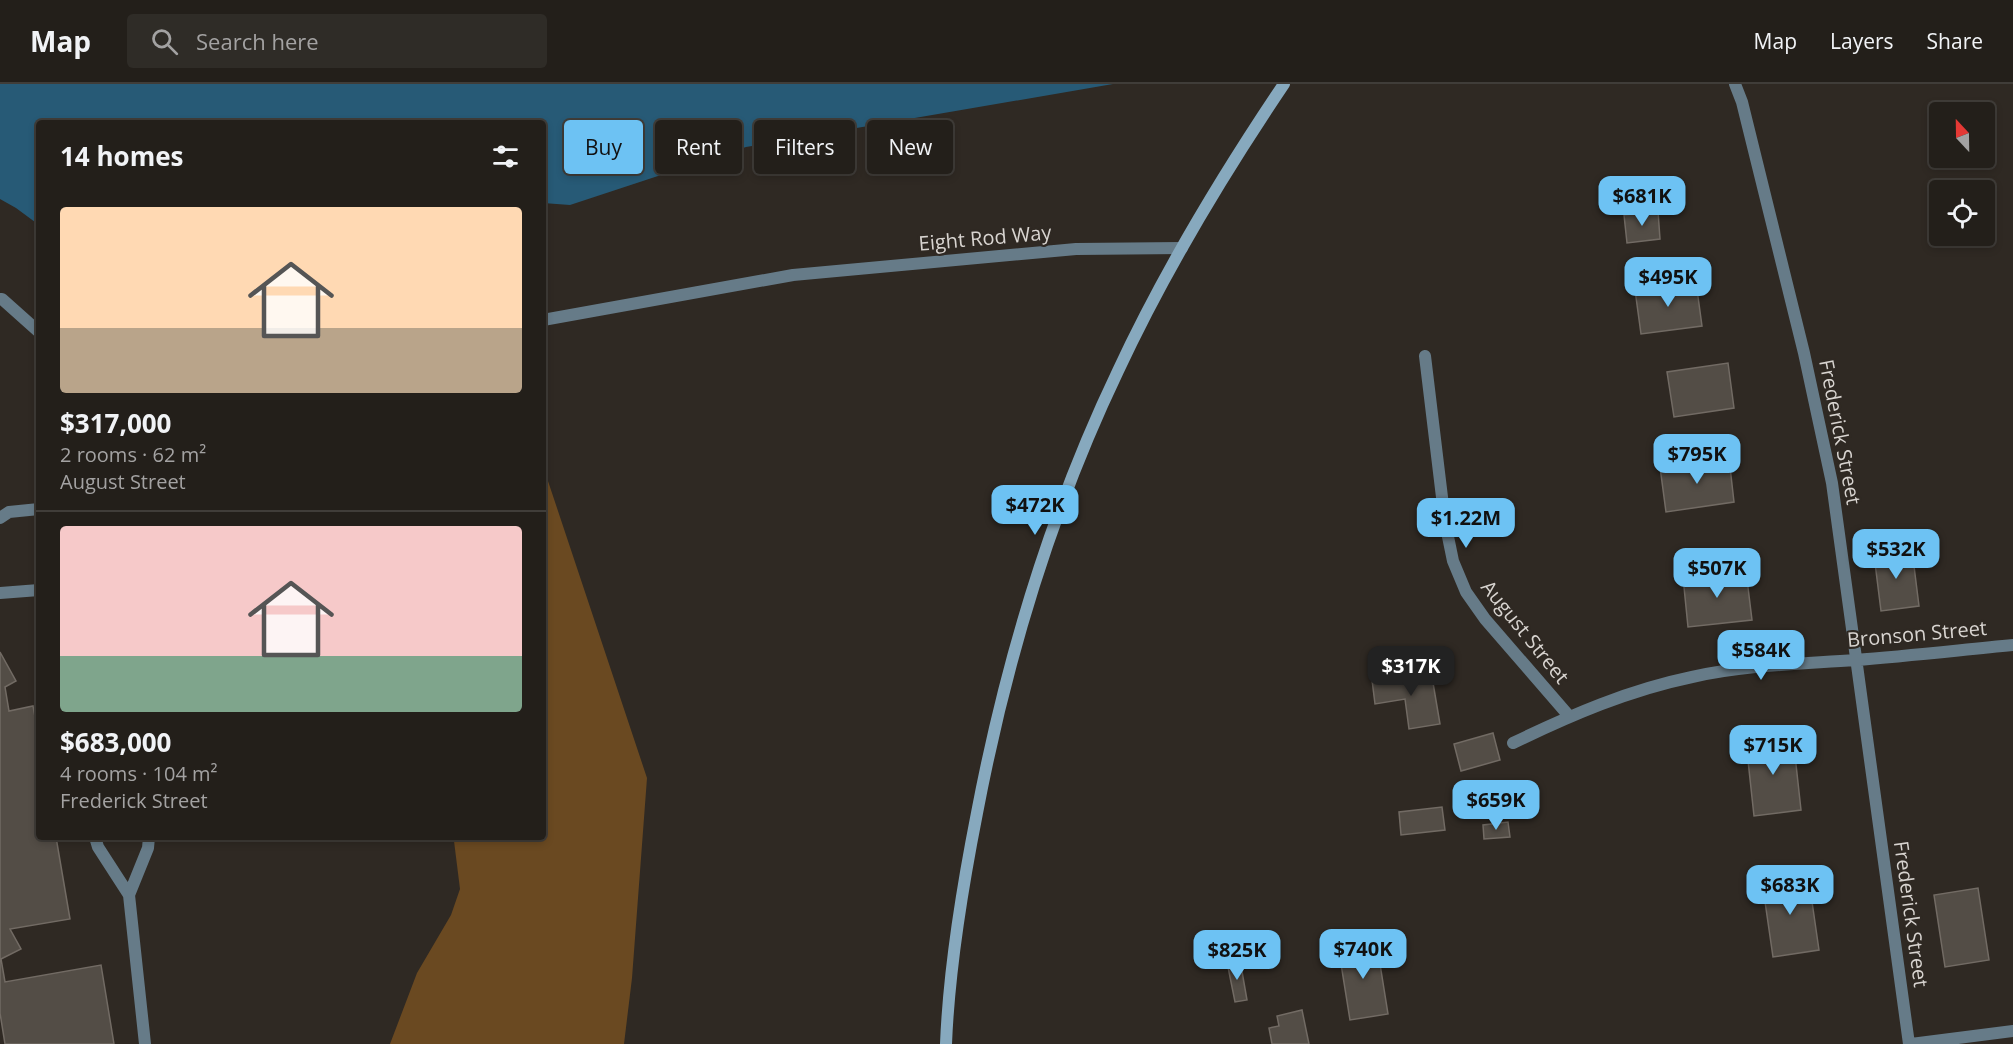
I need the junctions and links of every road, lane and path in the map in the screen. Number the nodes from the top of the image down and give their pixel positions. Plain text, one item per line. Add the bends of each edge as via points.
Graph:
1 (1284, 84) edge
2 (1735, 84) edge
3 (1182, 248) junction
4 (0, 299) edge
5 (546, 319) edge
6 (36, 329) edge
7 (1425, 356) dead end
8 (36, 509) edge
9 (0, 518) edge
10 (36, 590) edge
11 (0, 593) edge
12 (2013, 645) edge
13 (1856, 660) junction
14 (1569, 716) junction
15 (1513, 743) dead end
16 (96, 840) edge
17 (149, 840) edge
18 (129, 896) junction
19 (2013, 1031) edge
20 (145, 1044) edge
21 (946, 1044) edge
22 (1910, 1044) edge

1 - 3 main road
2 - 13 street, Frederick Street via 1804,353 1832,483
3 - 5 street, Eight Rod Way via 1077,249 793,275
3 - 21 main road via 1089,436 1063,501 1015,647 969,851
4 - 6 street
7 - 14 street, August Street via 1444,522 1453,561 1466,592 1485,619
8 - 9 street via 9,512
10 - 11 street
12 - 13 street, Bronson Street
13 - 14 street, Bronson Street via 1743,668 1691,677
13 - 22 street, Frederick Street
14 - 15 street, Bronson Street
16 - 18 street
17 - 18 street
18 - 20 street
19 - 22 street

